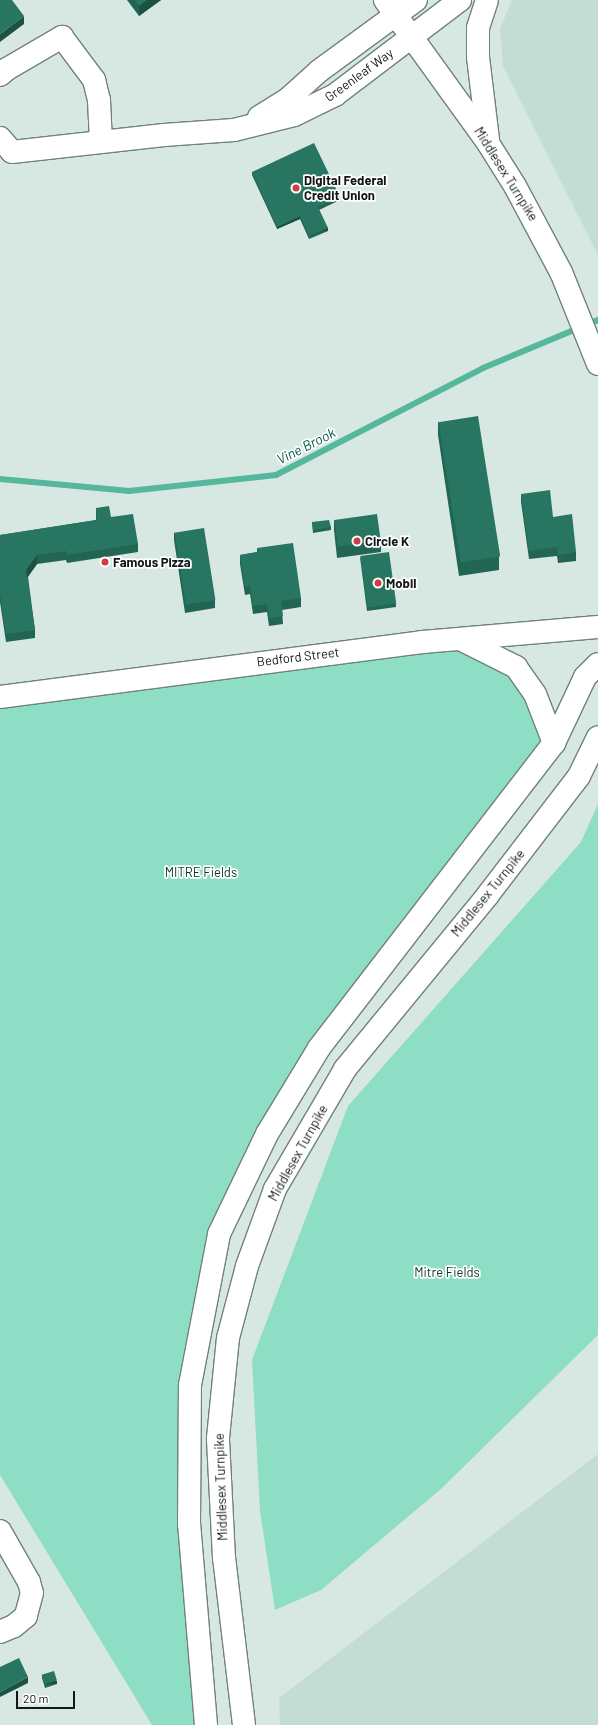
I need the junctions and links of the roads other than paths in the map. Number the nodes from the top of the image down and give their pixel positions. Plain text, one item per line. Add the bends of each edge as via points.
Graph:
1 (416, 0) edge
2 (460, 0) edge
3 (487, 0) edge
4 (391, 7) edge
5 (412, 36) junction
6 (0, 75) edge
7 (234, 130) junction
8 (0, 138) edge
9 (101, 142) junction
10 (488, 143) junction
11 (598, 364) edge
12 (598, 627) edge
13 (459, 638) junction
14 (598, 664) edge
15 (0, 697) edge
16 (598, 737) edge
17 (554, 743) junction
18 (0, 1531) edge
19 (0, 1632) edge
20 (206, 1725) edge
21 (244, 1725) edge

1 - 4 main road, Greenleaf Way
2 - 5 main road, Greenleaf Way
3 - 10 main road via 478,28 478,51
4 - 5 main road, Middlesex Turnpike
4 - 7 main road, Greenleaf Way via 288,99
5 - 7 main road, Greenleaf Way via 335,95 294,116
5 - 10 main road, Middlesex Turnpike
6 - 9 main road via 62,37 94,80 99,100
7 - 9 main road, Greenleaf Way
8 - 9 main road, Greenleaf Way via 12,152
10 - 11 main road, Middlesex Turnpike via 519,193 561,272
12 - 13 main road, Bedford Street
13 - 15 main road, Bedford Street
13 - 17 main road via 516,667 535,694
14 - 17 main road via 586,677
16 - 21 main road, Middlesex Turnpike via 579,776 488,896 345,1069 275,1189 247,1266 228,1338 218,1438 224,1558
17 - 20 main road via 319,1048 267,1134 219,1234 190,1385 189,1524
18 - 19 main road via 29,1582 31,1601 26,1616 14,1626

